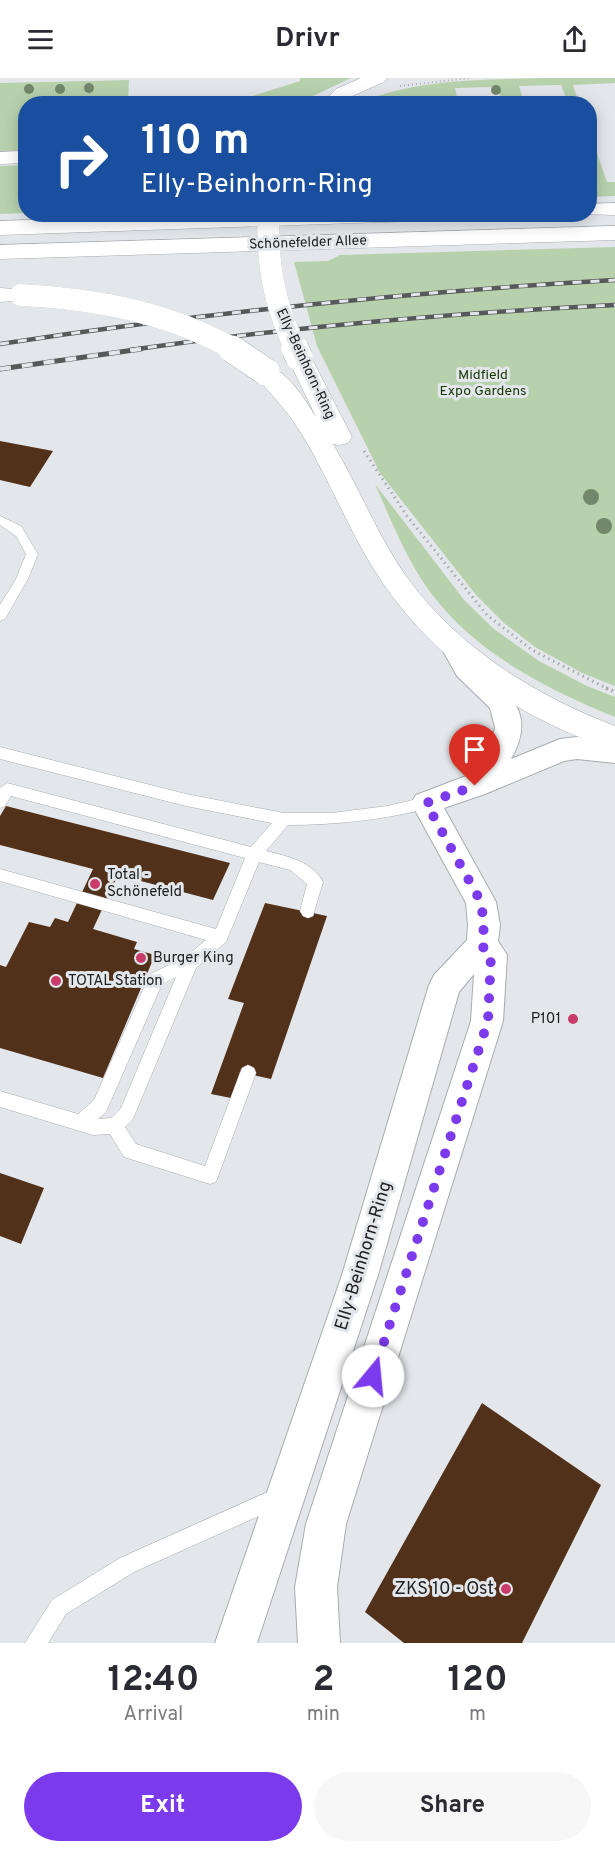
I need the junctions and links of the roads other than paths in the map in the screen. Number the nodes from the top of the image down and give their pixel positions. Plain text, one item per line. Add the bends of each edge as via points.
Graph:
1 (386, 83) edge
2 (343, 96) edge
3 (18, 157) edge
4 (0, 158) edge
5 (615, 209) edge
6 (597, 210) edge
7 (198, 222) edge
8 (268, 222) edge
9 (0, 226) edge
10 (615, 233) edge
11 (0, 252) edge
12 (10, 295) edge
13 (355, 509) junction
14 (0, 520) edge
15 (0, 616) edge
16 (455, 648) junction
17 (615, 738) edge
18 (615, 752) edge
19 (0, 753) edge
20 (475, 786) junction
21 (0, 802) edge
22 (426, 803) junction
23 (284, 819) junction
24 (255, 853) junction
25 (0, 874) edge
26 (308, 911) dead end
27 (220, 937) junction
28 (482, 946) junction
29 (190, 963) junction
30 (248, 1073) dead end
31 (0, 1099) edge
32 (80, 1123) junction
33 (115, 1126) junction
34 (286, 1493) junction
35 (36, 1643) edge
36 (236, 1643) edge
37 (319, 1643) edge

1 - 2 main road
3 - 4 main road
5 - 6 main road
7 - 9 main road, Schönefelder Allee
8 - 13 main road, Elly-Beinhorn-Ring, bridge via 268,263 273,290 299,357 358,479
10 - 11 main road, Schönefelder Allee
12 - 13 main road, Elly-Beinhorn-Ring, bridge via 107,302 167,318 220,341 285,390 318,437
13 - 16 main road, Elly-Beinhorn-Ring via 389,572
14 - 15 lane via 25,536 32,554
16 - 17 main road, Elly-Beinhorn-Ring via 533,703
16 - 20 street, Elly-Beinhorn-Ring via 463,668 501,701 509,715 507,742
18 - 20 street via 560,750
19 - 23 lane via 186,800
20 - 22 street
21 - 24 lane via 7,789
22 - 23 lane via 332,819
22 - 28 street via 481,902
23 - 24 lane
24 - 26 lane via 296,865 315,882
24 - 27 lane
25 - 27 lane
27 - 29 lane
28 - 34 street, Elly-Beinhorn-Ring via 445,985 360,1275
28 - 37 street via 491,955 488,1021 327,1524 316,1587
29 - 32 lane via 156,979 100,1106
29 - 33 lane via 127,1113
30 - 33 lane via 210,1176 130,1151
31 - 32 lane
32 - 33 lane
34 - 35 lane via 127,1565 59,1607
34 - 36 street, Elly-Beinhorn-Ring

